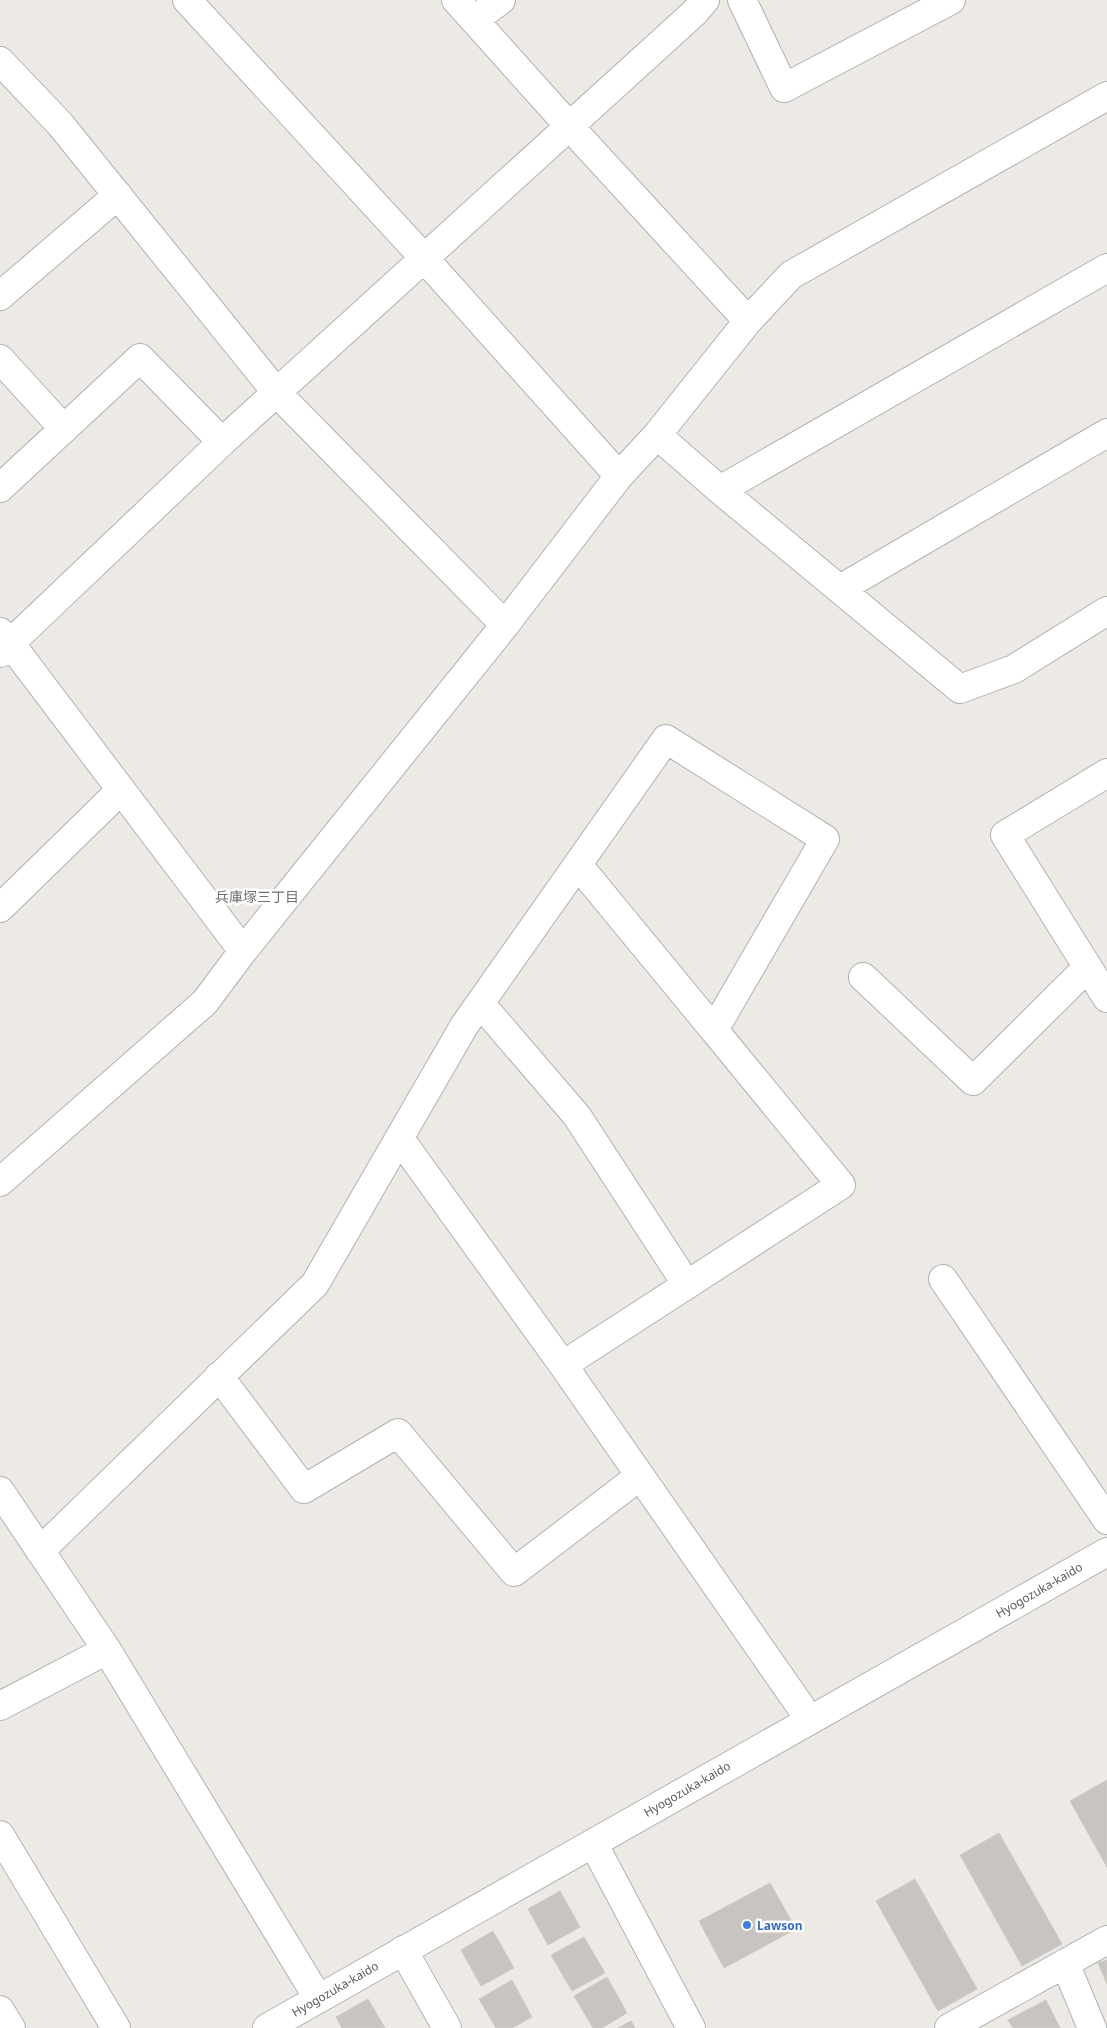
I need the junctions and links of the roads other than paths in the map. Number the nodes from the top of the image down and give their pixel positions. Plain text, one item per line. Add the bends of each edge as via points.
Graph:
1 (187, 0) edge
2 (456, 0) edge
3 (501, 0) edge
4 (706, 0) edge
5 (742, 0) edge
6 (951, 0) edge
7 (474, 20) junction
8 (4, 73) edge
9 (1107, 96) edge
10 (570, 127) junction
11 (118, 195) junction
12 (424, 258) junction
13 (1107, 268) edge
14 (0, 296) edge
15 (748, 321) junction
16 (0, 359) edge
17 (277, 392) junction
18 (64, 429) junction
19 (1107, 434) edge
20 (657, 436) junction
21 (222, 442) junction
22 (619, 476) junction
23 (0, 488) edge
24 (720, 490) junction
25 (840, 589) junction
26 (1107, 612) edge
27 (505, 625) junction
28 (4, 643) edge
29 (1107, 774) edge
30 (120, 790) junction
31 (578, 865) junction
32 (0, 908) edge
33 (243, 951) junction
34 (1088, 967) junction
35 (863, 977) dead end
36 (1107, 998) edge
37 (480, 1004) junction
38 (714, 1030) junction
39 (400, 1139) junction
40 (0, 1182) edge
41 (943, 1279) dead end
42 (687, 1285) junction
43 (563, 1365) junction
44 (219, 1376) junction
45 (640, 1476) junction
46 (0, 1491) edge
47 (1107, 1520) edge
48 (40, 1551) junction
49 (1107, 1552) edge
50 (107, 1650) junction
51 (0, 1706) edge
52 (810, 1720) junction
53 (0, 1835) edge
54 (592, 1843) junction
55 (1107, 1940) edge
56 (403, 1950) junction
57 (1066, 1963) junction
58 (318, 1998) junction
59 (0, 2010) edge
60 (11, 2028) edge
61 (116, 2028) edge
62 (267, 2028) edge
63 (448, 2028) edge
64 (691, 2028) edge
65 (949, 2028) edge
66 (1092, 2028) edge

1 - 12 street
2 - 7 street
3 - 7 street
4 - 10 street
5 - 6 street via 784,88
7 - 10 street
8 - 11 street via 60,124
9 - 15 street via 791,275
10 - 12 street
10 - 15 street
11 - 14 street
11 - 17 street
12 - 17 street
12 - 22 street
13 - 24 street
15 - 20 street
16 - 18 street
17 - 21 street
17 - 27 street
18 - 21 street via 140,358
18 - 23 street
19 - 25 street
20 - 22 street
20 - 24 street
21 - 28 street
22 - 27 street
24 - 25 street
25 - 26 street via 960,689 1014,669
27 - 33 street
28 - 30 street
29 - 34 street via 1005,835
30 - 32 street
30 - 33 street
31 - 37 street
31 - 38 street
31 - 38 street via 666,739 826,839
33 - 40 street via 205,1002
34 - 35 street via 973,1081
34 - 36 street
37 - 39 street via 464,1026
37 - 42 street via 577,1116
38 - 42 street via 842,1185
39 - 43 street
39 - 44 street via 315,1284
41 - 47 street
42 - 43 street
43 - 45 street
44 - 45 street via 304,1489 398,1433 514,1572
44 - 48 street
45 - 52 street
46 - 48 street
48 - 50 street
49 - 52 street, Hyogozuka-kaido
50 - 51 street
50 - 58 street
52 - 54 street, Hyogozuka-kaido
53 - 61 street
54 - 56 street, Hyogozuka-kaido
54 - 64 street
55 - 57 street
56 - 58 street, Hyogozuka-kaido
56 - 63 street
57 - 65 street
57 - 66 street
58 - 62 street, Hyogozuka-kaido
59 - 60 street

